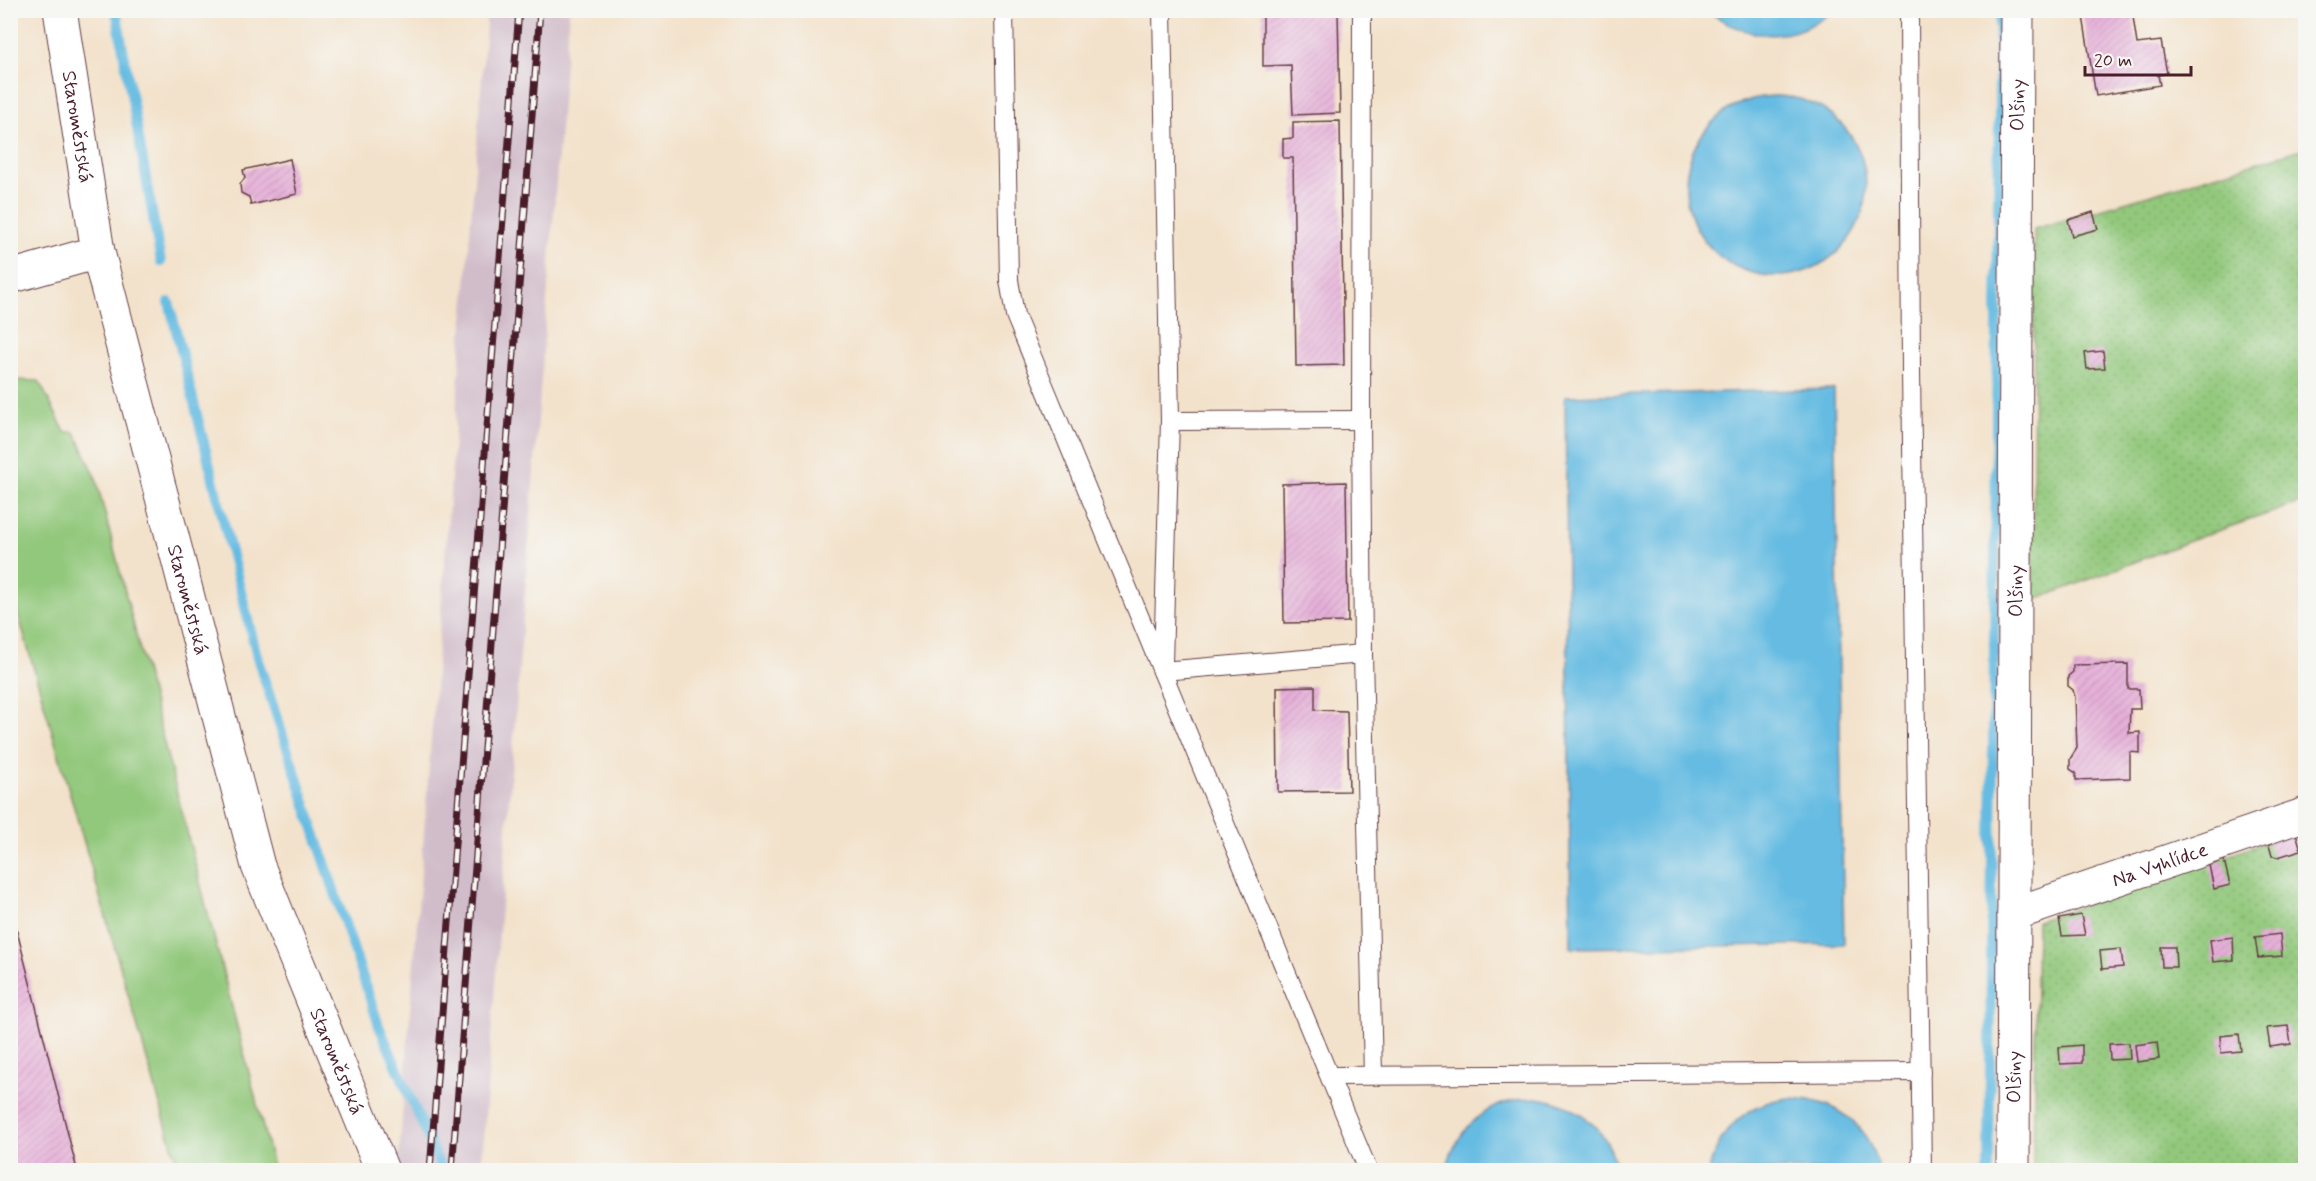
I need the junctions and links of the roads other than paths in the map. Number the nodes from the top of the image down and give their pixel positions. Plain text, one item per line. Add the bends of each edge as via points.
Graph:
1 (60, 10) edge
2 (1004, 10) edge
3 (1162, 10) edge
4 (1362, 10) edge
5 (1909, 10) edge
6 (2017, 10) edge
7 (98, 252) junction
8 (10, 277) edge
9 (1361, 420) junction
10 (1170, 421) junction
11 (1363, 654) junction
12 (1162, 671) junction
13 (2306, 814) edge
14 (2014, 914) junction
15 (1921, 1072) junction
16 (1373, 1075) junction
17 (1330, 1076) junction
18 (382, 1170) edge
19 (1368, 1170) edge
20 (1922, 1170) edge
21 (2013, 1170) edge

1 - 7 street, Staroměstská
2 - 12 lane via 1010,280 1015,315
3 - 10 lane
4 - 9 lane
5 - 15 lane
6 - 14 street, Olšiny
7 - 8 street
7 - 18 street, Staroměstská via 258,866
9 - 10 lane
9 - 11 lane
10 - 12 lane
11 - 12 lane
11 - 16 lane
12 - 17 lane
13 - 14 street, Na Vyhlídce
14 - 21 street, Olšiny
15 - 16 lane
15 - 20 lane
16 - 17 lane
17 - 19 lane

